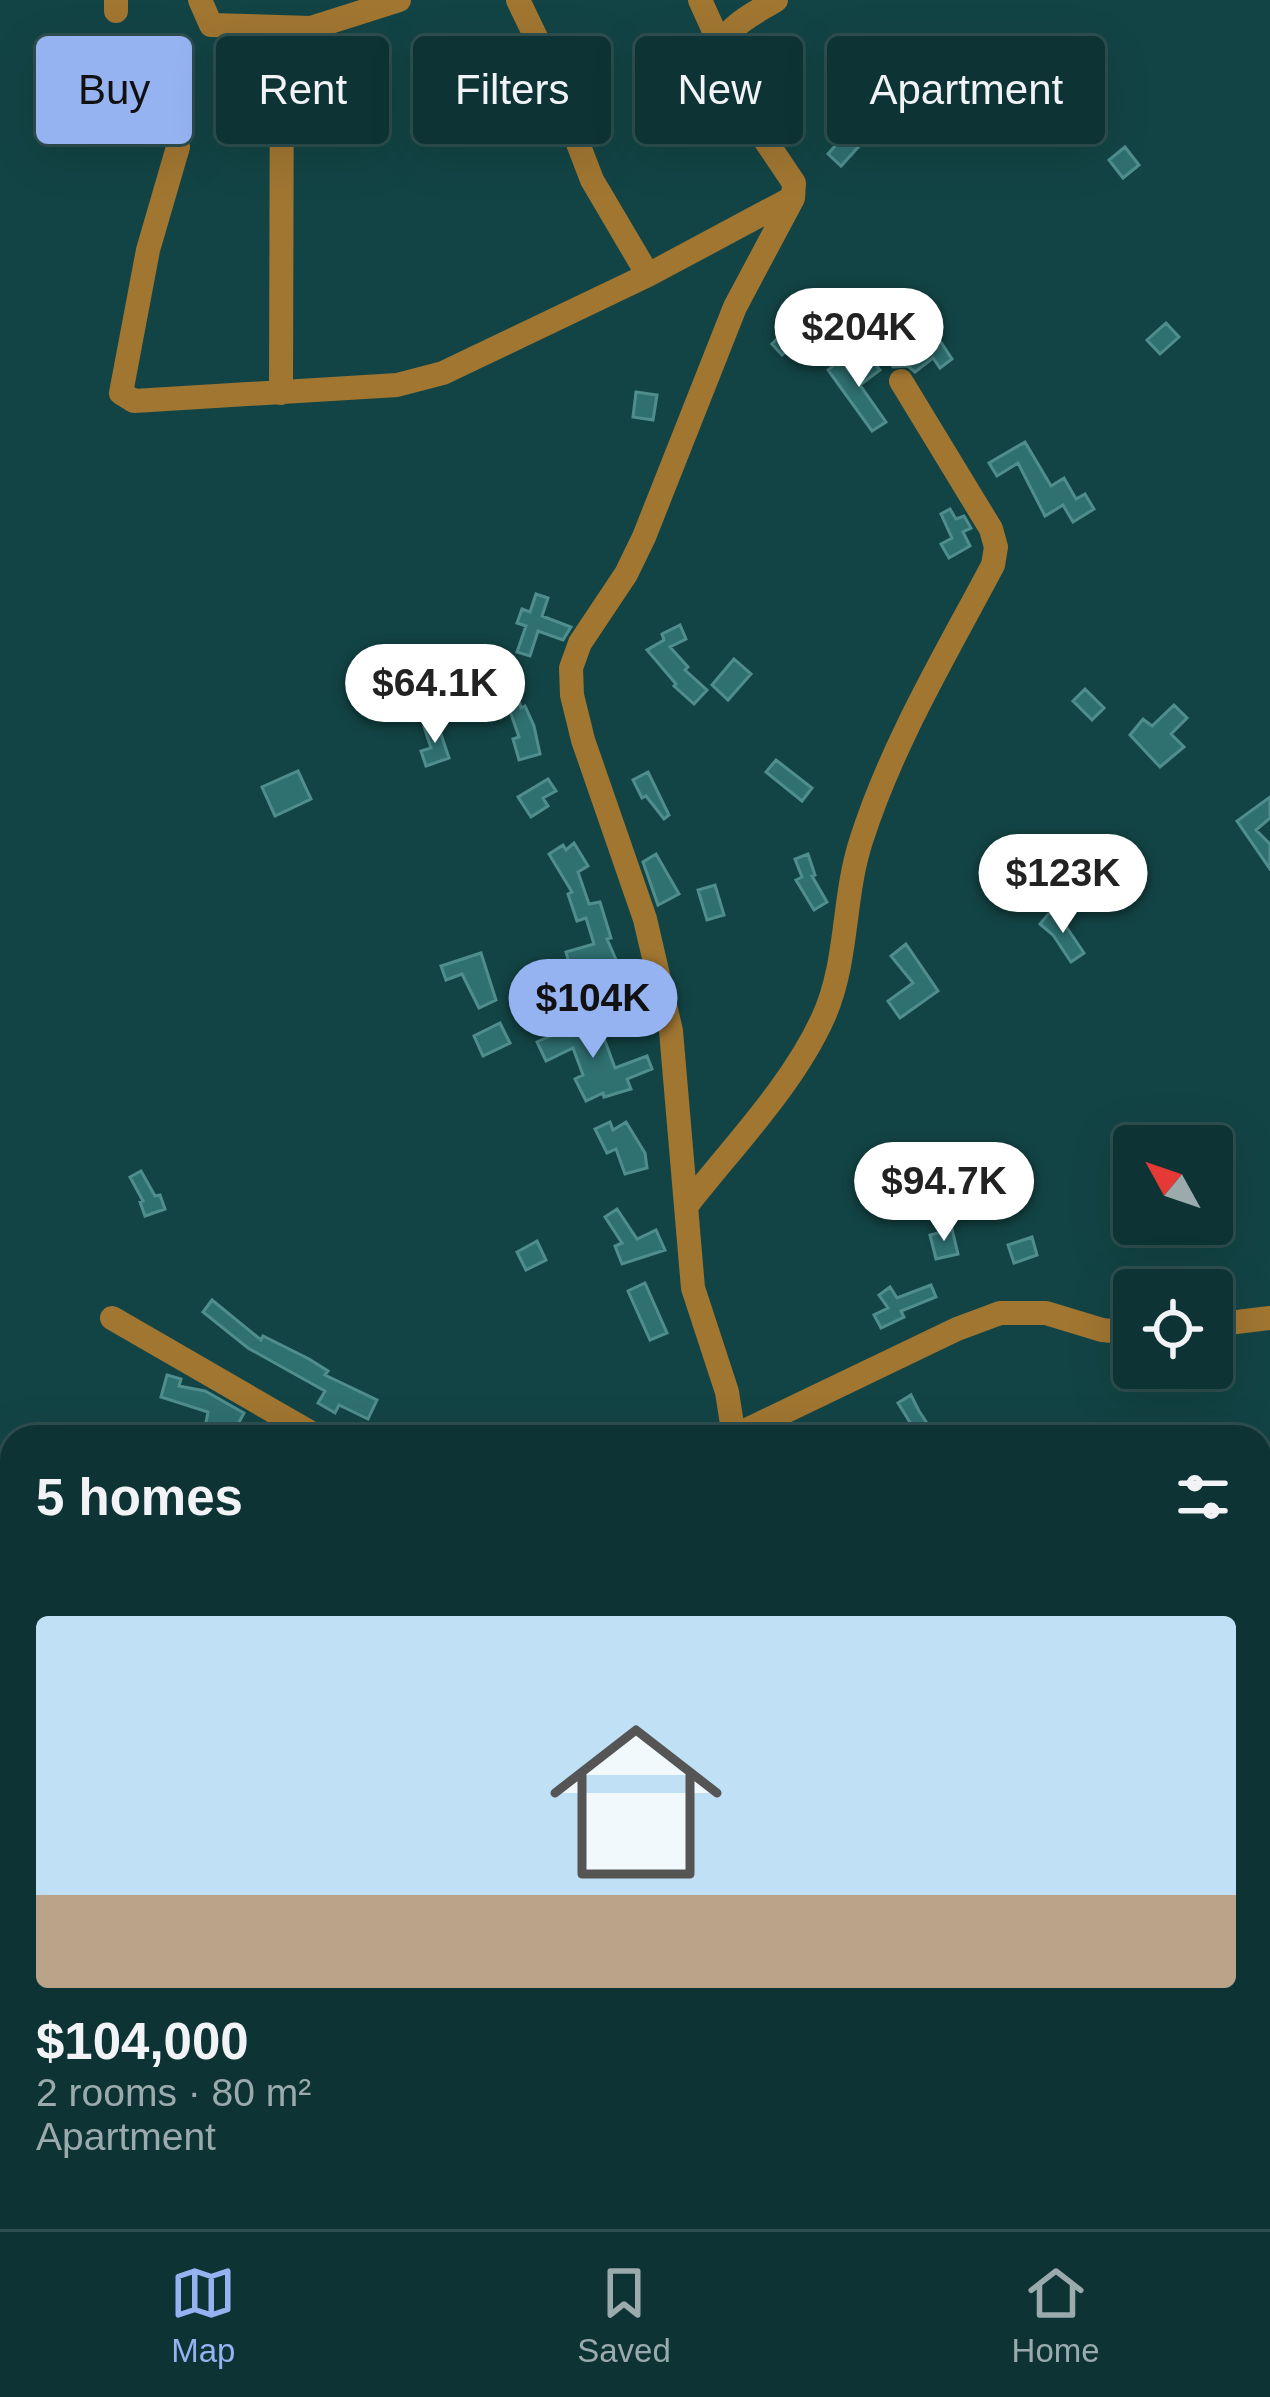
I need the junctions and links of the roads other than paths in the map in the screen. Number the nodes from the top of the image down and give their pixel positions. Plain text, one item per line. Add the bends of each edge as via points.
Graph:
1 (200, 0) edge
2 (400, 0) edge
3 (518, 0) edge
4 (700, 0) edge
5 (776, 0) edge
6 (282, 30) junction
7 (716, 36) edge
8 (727, 36) edge
9 (768, 144) edge
10 (178, 148) dead end
11 (794, 198) junction
12 (648, 275) junction
13 (901, 381) dead end
14 (281, 393) junction
15 (688, 1204) junction
16 (112, 1318) dead end
17 (1270, 1318) edge
18 (1233, 1322) edge
19 (1113, 1331) edge
20 (298, 1425) edge
21 (731, 1425) edge
22 (758, 1425) edge

1 - 6 street via 211,26
2 - 6 street
3 - 12 street via 592,180
4 - 7 street
5 - 8 street
6 - 14 street
9 - 11 street via 794,183
10 - 14 street via 148,250 121,393 134,401
11 - 12 street
11 - 15 street via 735,307 644,537 571,668 583,740 645,919 671,1031
12 - 14 street via 442,373 397,385
13 - 15 street via 992,529 993,565 913,715 867,824 825,1014 804,1056
15 - 21 street via 694,1288
16 - 20 street
17 - 18 street
19 - 22 street via 1046,1312 1000,1313

